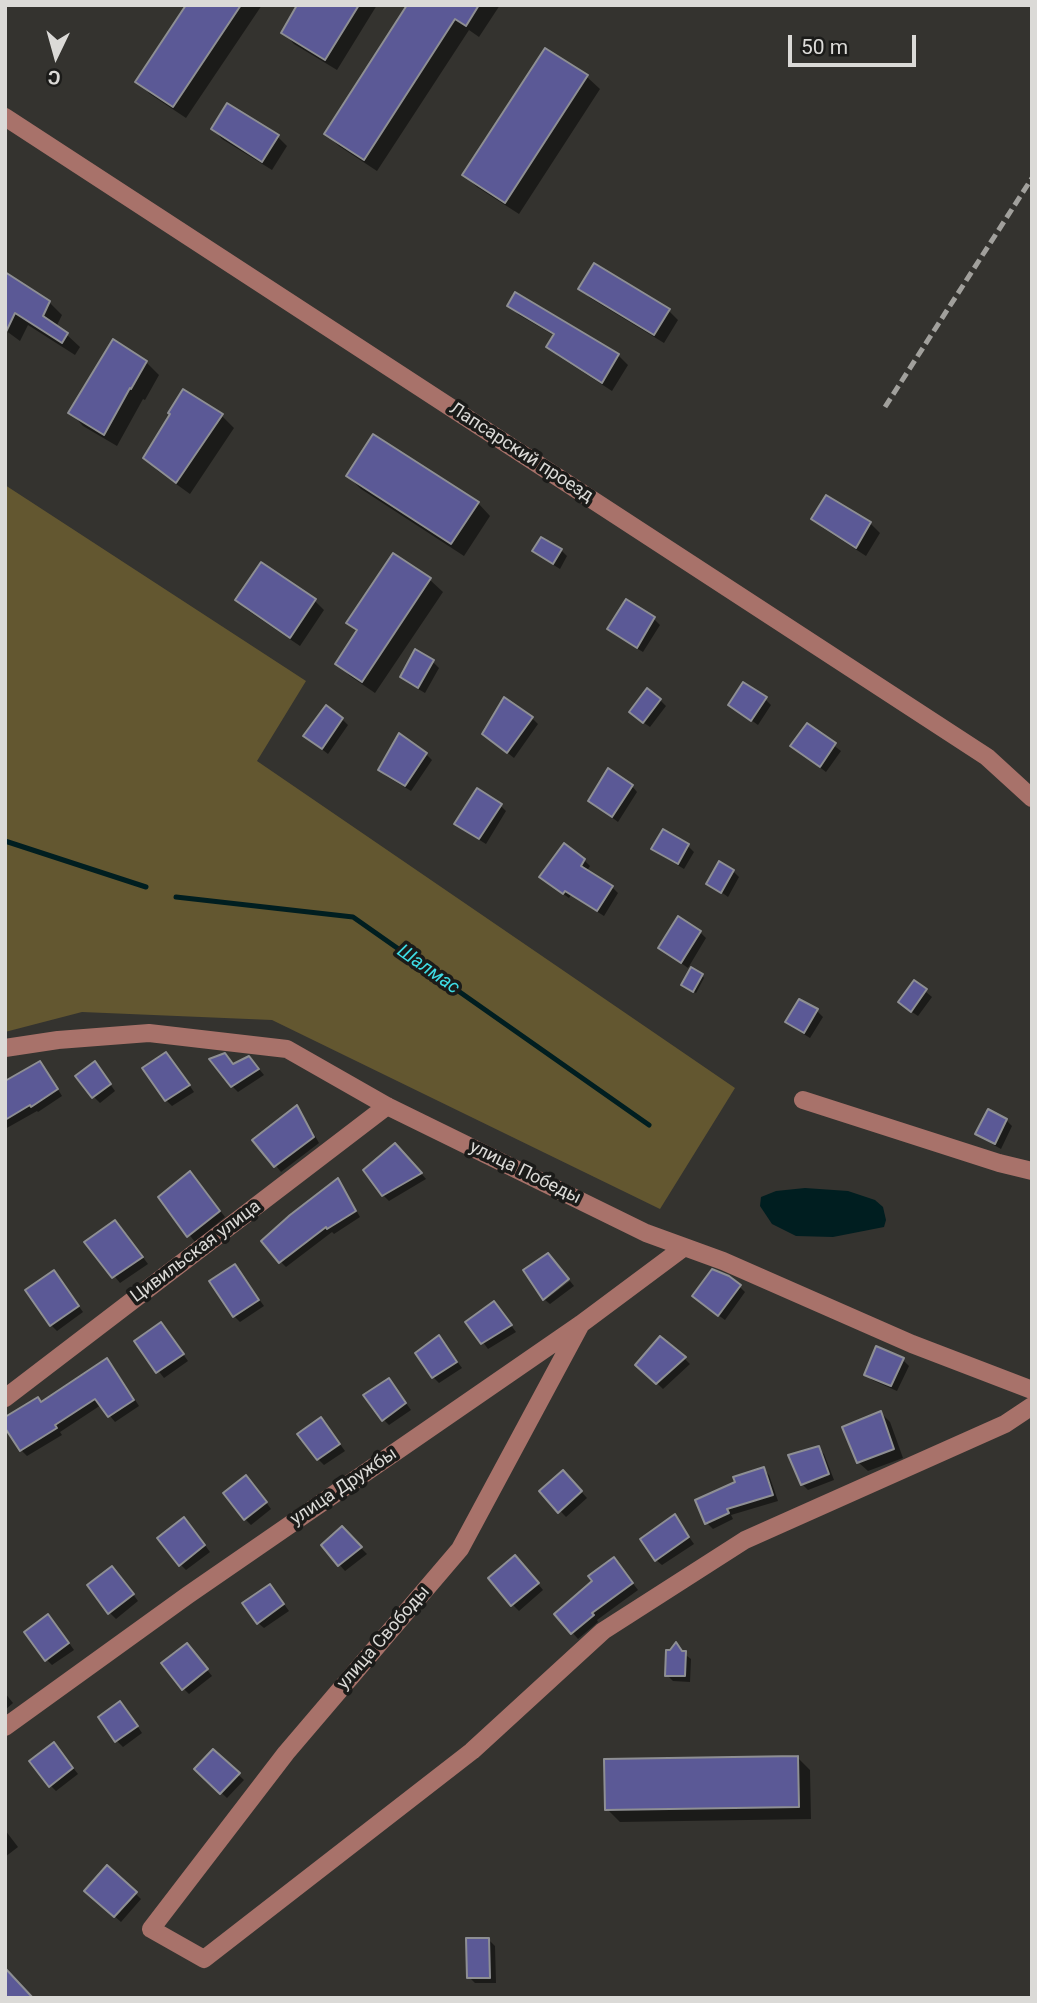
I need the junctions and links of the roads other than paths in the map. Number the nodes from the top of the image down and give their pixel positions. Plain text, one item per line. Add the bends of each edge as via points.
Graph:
1 (5, 117) edge
2 (1032, 798) edge
3 (5, 1048) edge
4 (803, 1100) dead end
5 (387, 1106) junction
6 (1032, 1171) edge
7 (683, 1248) junction
8 (582, 1324) junction
9 (1032, 1390) edge
10 (5, 1398) edge
11 (1032, 1406) edge
12 (5, 1727) edge

1 - 2 street, Лапсарский проезд via 987,757
3 - 5 street, улица Победы via 149,1033 287,1049
4 - 6 street
5 - 7 street, улица Победы
5 - 10 street, Цивильская улица
7 - 8 street, улица Дружбы
7 - 9 street, улица Победы
8 - 11 street, улица Свободы via 460,1549 286,1753 151,1929 204,1959 472,1751 603,1631 746,1540 1005,1424
8 - 12 street, улица Дружбы

